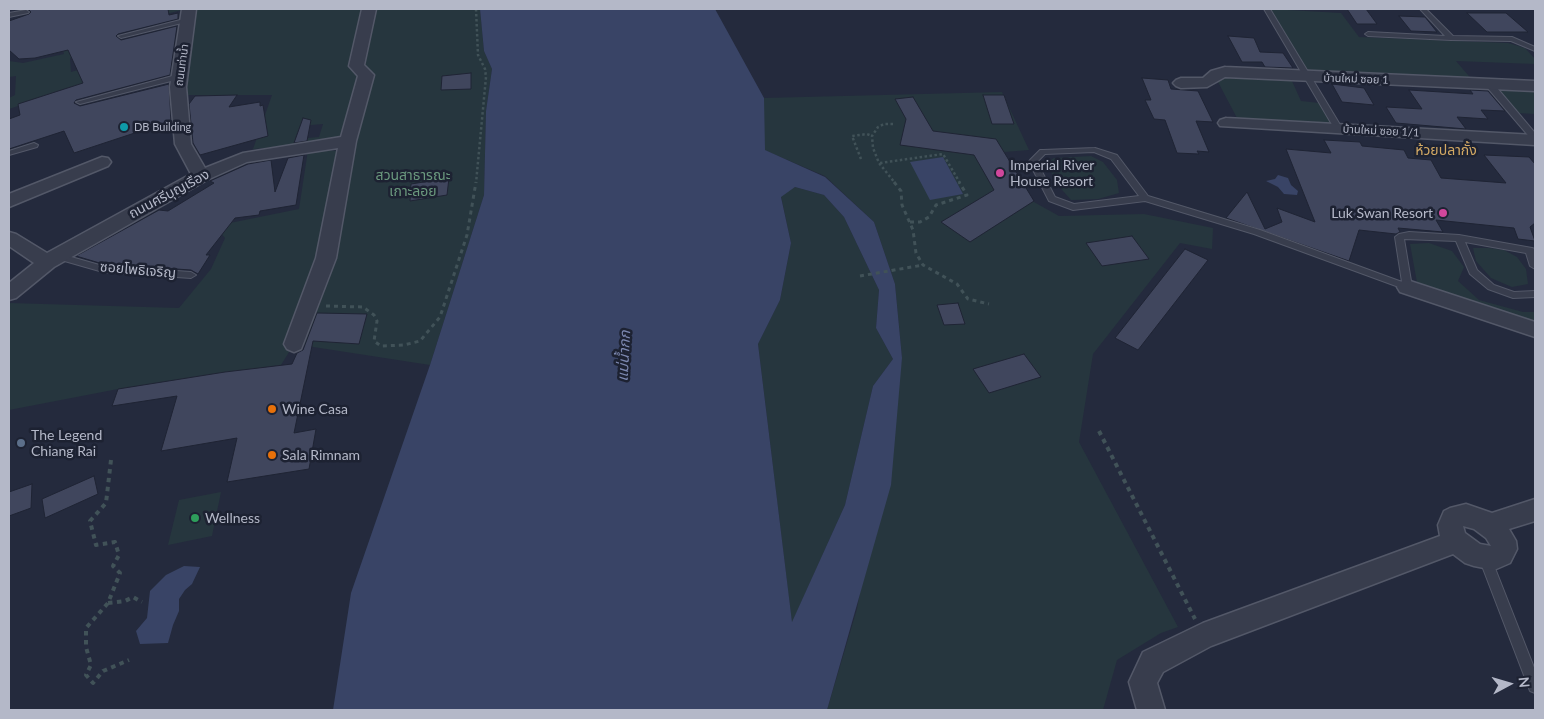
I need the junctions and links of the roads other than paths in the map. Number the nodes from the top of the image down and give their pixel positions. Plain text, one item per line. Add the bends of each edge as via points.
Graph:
1 (368, 9) edge
2 (1267, 9) edge
3 (1423, 9) edge
4 (26, 12) dead end
5 (188, 14) edge
6 (9, 15) edge
7 (1368, 34) dead end
8 (121, 36) dead end
9 (1451, 38) junction
10 (1535, 49) edge
11 (180, 76) junction
12 (1308, 77) junction
13 (1181, 83) dead end
14 (1489, 84) junction
15 (1535, 86) edge
16 (80, 102) dead end
17 (1226, 123) dead end
18 (1338, 128) junction
19 (1535, 139) edge
20 (348, 141) junction
21 (34, 145) dead end
22 (9, 154) edge
23 (102, 162) dead end
24 (201, 176) junction
25 (1145, 198) junction
26 (9, 201) edge
27 (9, 238) edge
28 (1459, 238) junction
29 (1532, 251) edge
30 (52, 259) junction
31 (1535, 266) edge
32 (191, 275) dead end
33 (1406, 288) junction
34 (9, 293) edge
35 (1535, 294) edge
36 (1535, 330) edge
37 (294, 344) dead end
38 (1535, 510) edge
39 (1490, 525) junction
40 (1456, 541) junction
41 (1485, 558) junction
42 (1535, 686) edge
43 (1151, 710) edge

1 - 20 street via 356,66 366,75
2 - 12 lane
3 - 9 lane
4 - 6 lane
5 - 8 lane
5 - 11 street, ถนนท่าน้ำ
7 - 9 lane
9 - 10 lane via 1512,39
11 - 16 lane
11 - 24 street, ถนนท่าน้ำ via 183,144
12 - 13 street, บ้านใหม่ ซอย 1 via 1225,72 1216,74 1207,82
12 - 14 street, บ้านใหม่ ซอย 1
12 - 18 lane
14 - 15 street, บ้านใหม่ ซอย 1
14 - 19 lane
17 - 18 street, บ้านใหม่ ซอย 1/1
18 - 19 street, บ้านใหม่ ซอย 1/1
20 - 24 street, ถนนศรีบุญเรือง via 243,158
20 - 37 street via 326,258
21 - 22 lane
23 - 26 street
24 - 30 street, ถนนศรีบุญเรือง
25 - 25 lane via 1114,157 1095,150 1043,152 1033,162 1052,199 1073,206
25 - 33 lane via 1257,232
27 - 30 street
28 - 29 lane
28 - 33 lane via 1399,237
28 - 35 lane via 1473,272 1491,286 1513,295
29 - 31 lane
30 - 32 lane, ซอยโพธิเจริญ via 104,269
30 - 34 street, ถนนศรีบุญเรือง
33 - 36 street
38 - 39 street
39 - 40 street via 1475,517 1459,516 1450,525
39 - 41 street via 1500,536 1504,548 1494,558
40 - 41 street via 1469,552
40 - 43 street via 1203,636 1152,662 1143,682
41 - 42 lane

